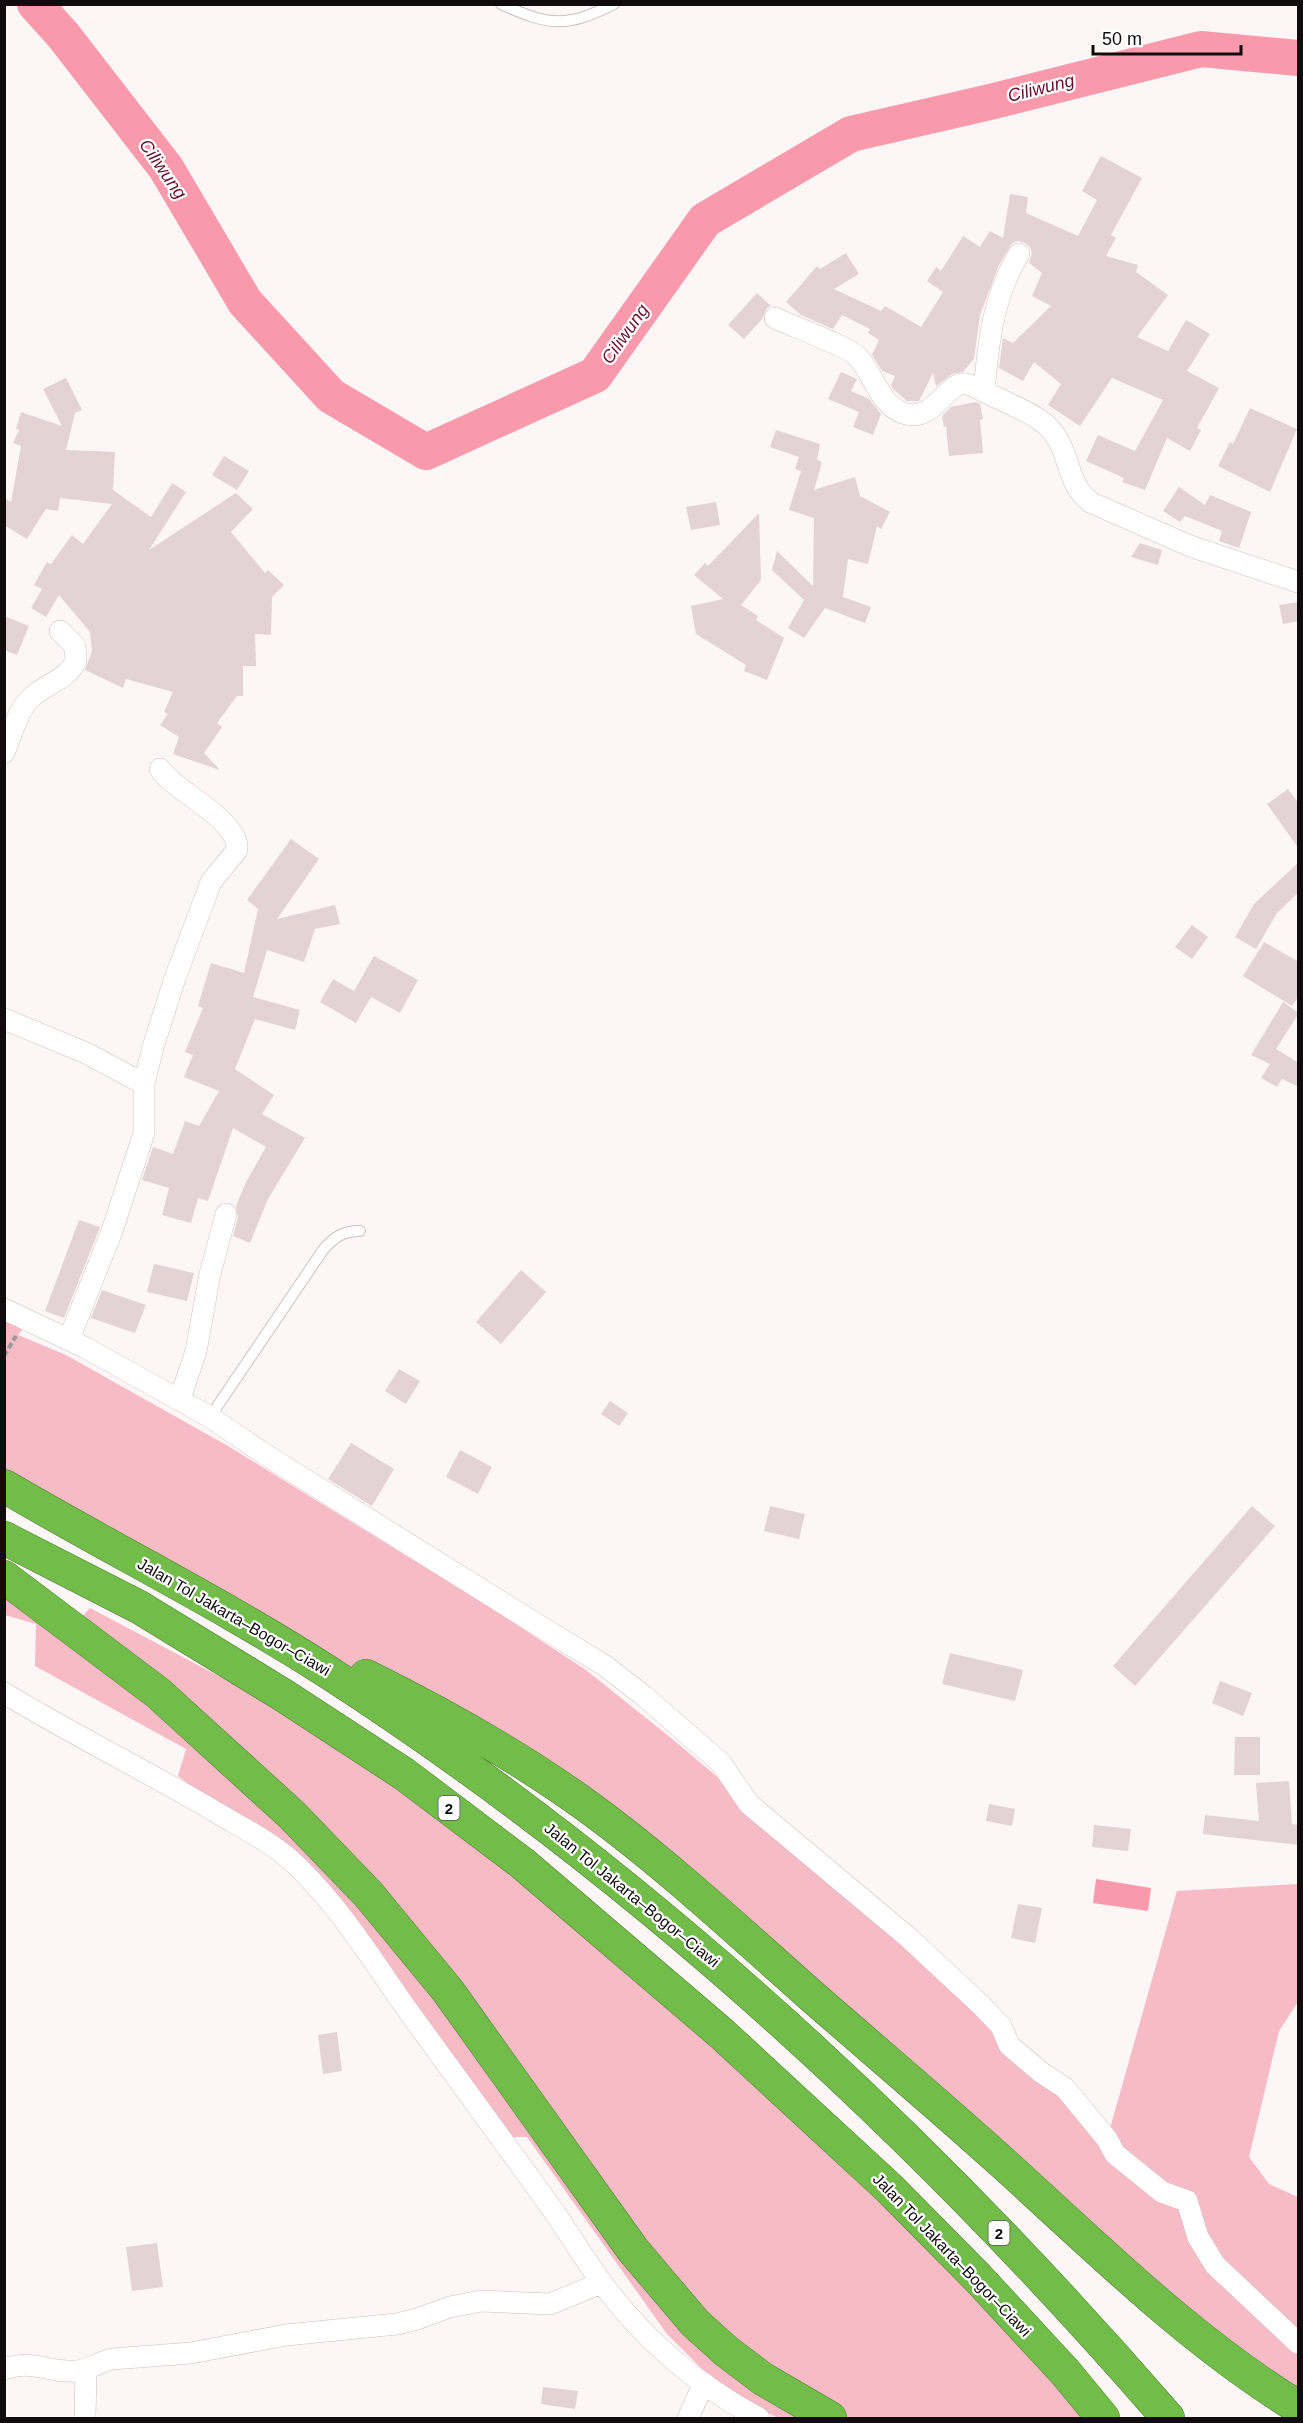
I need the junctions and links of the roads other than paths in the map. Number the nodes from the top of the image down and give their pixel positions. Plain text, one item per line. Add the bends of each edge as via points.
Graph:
1 (501, 4) edge
2 (614, 4) edge
3 (1018, 254) dead end
4 (775, 318) dead end
5 (984, 392) junction
6 (1299, 582) edge
7 (60, 631) dead end
8 (4, 753) edge
9 (160, 770) dead end
10 (4, 1019) edge
11 (144, 1084) junction
12 (226, 1214) dead end
13 (360, 1231) dead end
14 (4, 1309) edge
15 (69, 1339) junction
16 (180, 1399) junction
17 (210, 1417) junction
18 (4, 1486) edge
19 (4, 1538) edge
20 (4, 1577) edge
21 (224, 1608) junction
22 (4, 1693) edge
23 (601, 2283) junction
24 (1299, 2343) edge
25 (4, 2369) edge
26 (86, 2370) junction
27 (704, 2383) junction
28 (1299, 2407) edge
29 (85, 2418) edge
30 (688, 2418) edge
31 (759, 2418) edge
32 (830, 2418) edge
33 (1103, 2418) edge
34 (1168, 2418) edge

1 - 2 lane via 553,22 584,18
3 - 5 street via 995,312
4 - 5 street via 858,357 892,408 905,414 929,410 958,385 966,384
5 - 6 street via 1027,412 1053,432 1062,445 1079,493 1092,503 1190,546
7 - 8 street via 75,646 76,661 65,676 26,704
9 - 11 street via 226,826 237,844 233,856 211,882 201,907
10 - 11 street via 86,1053
11 - 15 street via 144,1133 112,1231
12 - 16 street via 196,1351
13 - 17 lane via 339,1234 323,1250
14 - 15 street
15 - 16 street
16 - 17 street
17 - 24 street via 585,1652 644,1696 721,1763 749,1804 909,1938 981,2005 1001,2026 1009,2044 1065,2088 1115,2154 1161,2192 1187,2201 1209,2257
18 - 21 highway, Jalan Tol Jakarta–Bogor–Ciawi / 2
19 - 33 highway, Jalan Tol Jakarta–Bogor–Ciawi / 2 via 139,1607 265,1684 404,1774 522,1863 722,2033 889,2188 1065,2372
20 - 32 highway via 158,1693 291,1815 369,1895 448,1991 621,2233 695,2323 763,2379
21 - 28 highway via 426,1707 486,1740 587,1806 926,2093 1178,2318 1234,2364
21 - 34 highway, Jalan Tol Jakarta–Bogor–Ciawi / 2 via 411,1728 530,1814 699,1948 886,2119 1051,2286
22 - 23 street via 218,1814 298,1867 364,1949 545,2198
23 - 26 street via 550,2304 481,2301 398,2324 286,2336 191,2353 112,2359
23 - 27 street via 651,2339
25 - 26 street via 23,2364 62,2371
26 - 29 street
27 - 30 street
27 - 31 street

